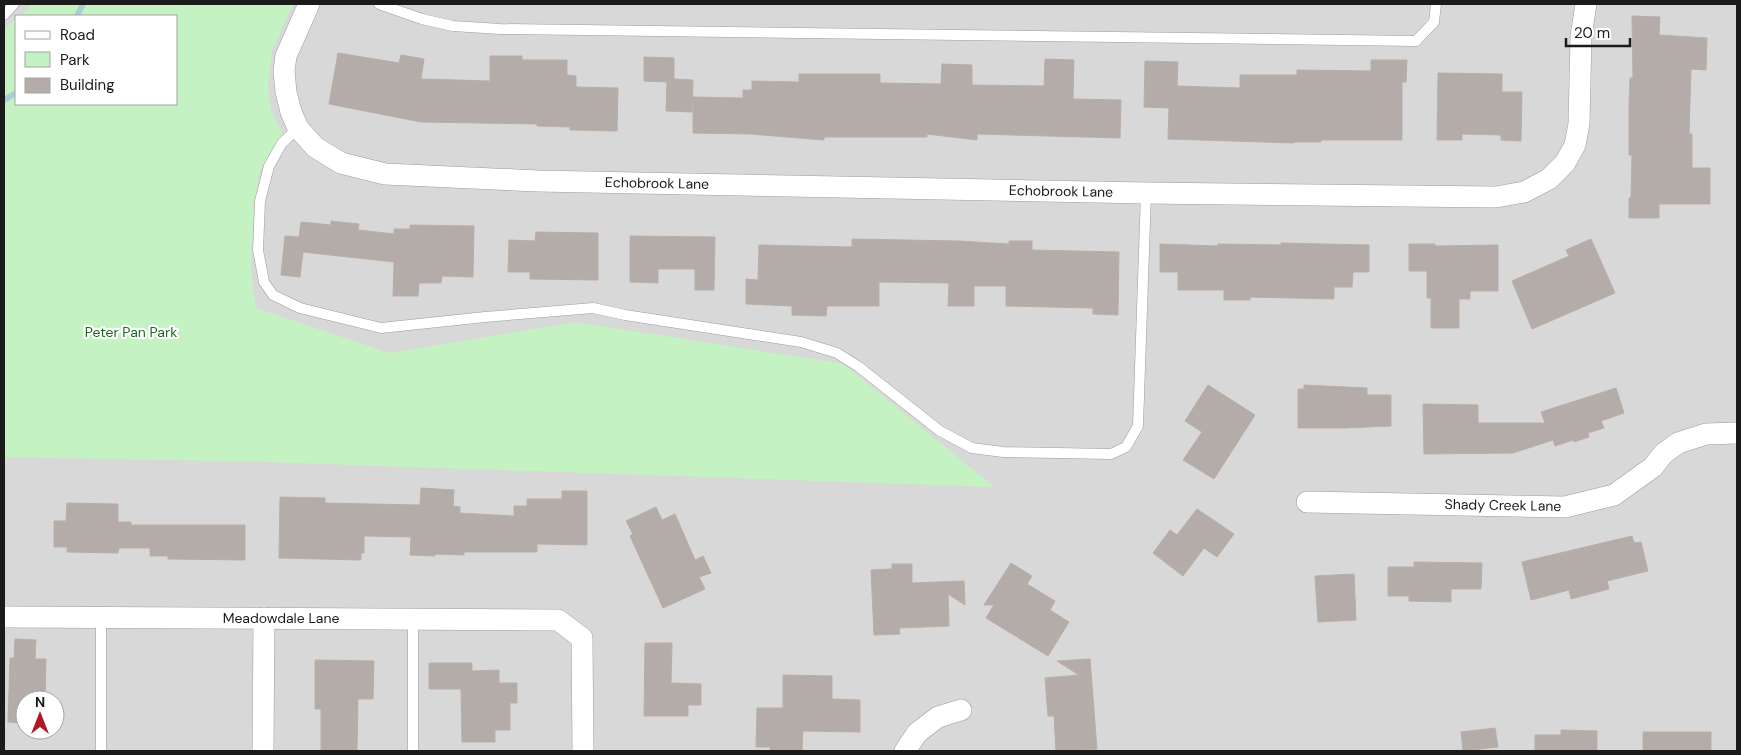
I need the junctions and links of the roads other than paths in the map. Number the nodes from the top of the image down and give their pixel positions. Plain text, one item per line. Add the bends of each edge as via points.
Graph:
1 (14, 4) edge
2 (309, 4) edge
3 (379, 4) edge
4 (1436, 4) edge
5 (1586, 4) edge
6 (4, 15) edge
7 (298, 128) junction
8 (1146, 193) junction
9 (1737, 433) edge
10 (1307, 502) dead end
11 (4, 617) edge
12 (101, 618) junction
13 (264, 618) junction
14 (413, 619) junction
15 (961, 710) dead end
16 (101, 751) edge
17 (263, 751) edge
18 (413, 751) edge
19 (583, 751) edge
20 (905, 751) edge

1 - 6 lane
2 - 7 street via 286,56 284,71 286,92
3 - 4 lane via 453,26 500,29 1416,41 1434,22
5 - 8 street, Echobrook Lane via 1581,36 1579,124 1575,146 1565,163 1549,179 1524,192 1496,197
7 - 8 street, Echobrook Lane via 315,147 341,163 385,174 548,181
7 - 8 lane via 282,143 269,166 260,201 258,240 264,282 273,295 291,304 381,328 593,308 800,342 837,353 940,431 972,448 1003,452 1111,454 1126,447 1138,426
9 - 10 street, Shady Creek Lane via 1706,434 1678,444 1614,495 1565,507
11 - 12 street, Meadowdale Lane
12 - 13 street, Meadowdale Lane
12 - 16 lane
13 - 14 street, Meadowdale Lane
13 - 17 street
14 - 18 lane
14 - 19 street, Meadowdale Lane via 558,620 582,638
15 - 20 street via 938,717 917,733

